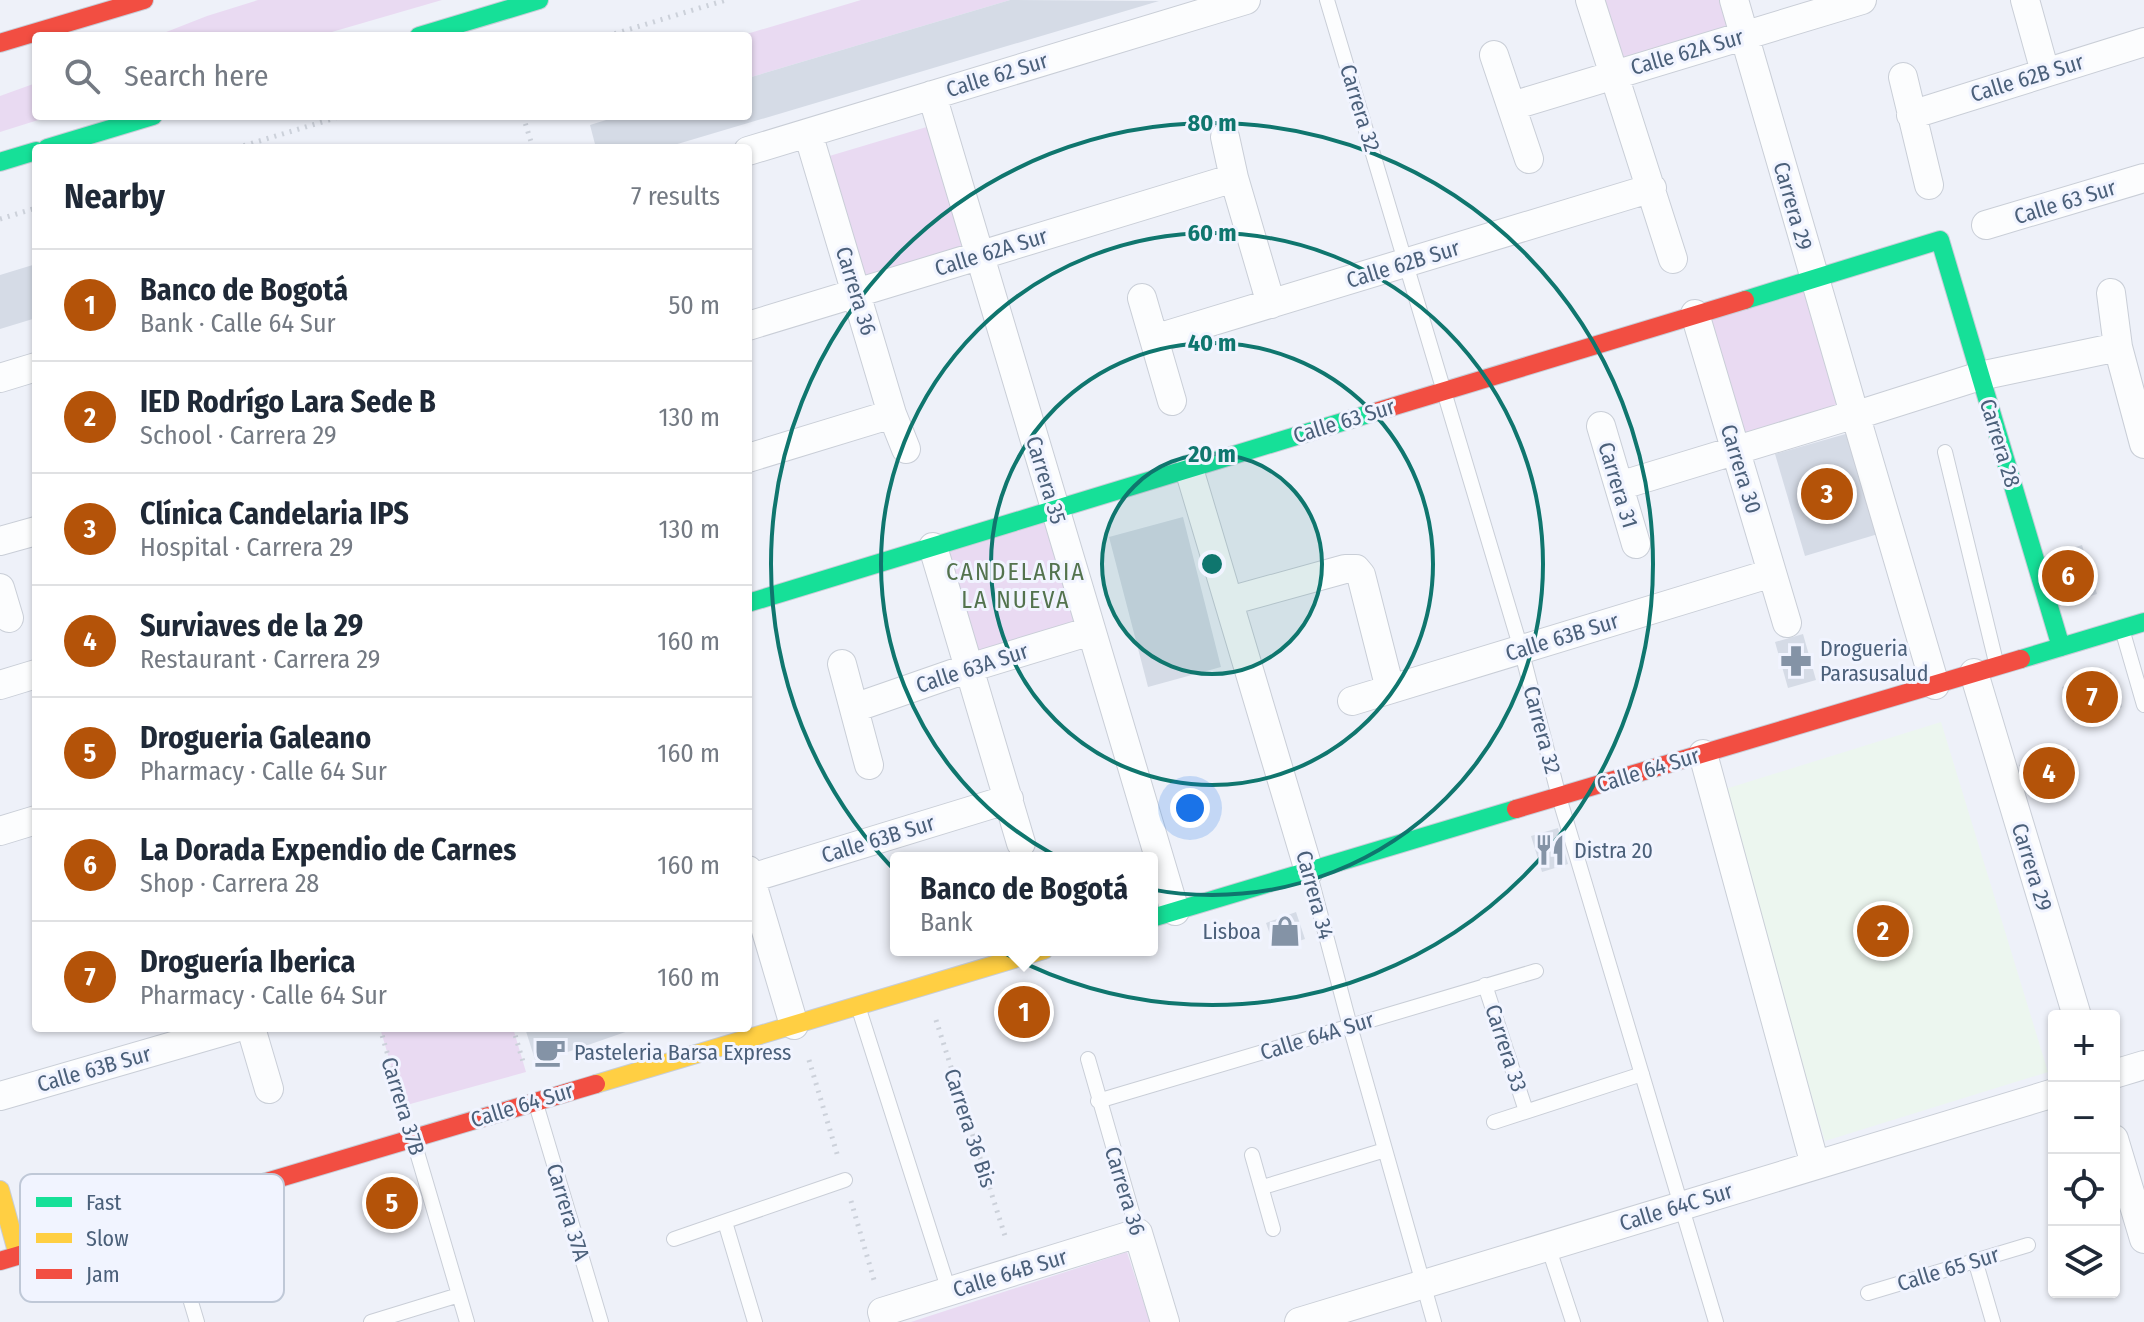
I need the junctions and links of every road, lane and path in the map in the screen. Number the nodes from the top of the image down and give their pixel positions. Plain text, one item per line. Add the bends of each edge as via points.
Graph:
1 (144, 0) edge
2 (539, 0) edge
3 (726, 0) edge
4 (1246, 0) edge
5 (1327, 0) edge
6 (1590, 0) edge
7 (1734, 0) edge
8 (1862, 0) edge
9 (2025, 0) edge
10 (37, 32) edge
11 (432, 32) edge
12 (620, 32) edge
13 (32, 33) edge
14 (1744, 35) junction
15 (2144, 42) edge
16 (0, 43) edge
17 (1494, 55) dead end
18 (2045, 72) junction
19 (1614, 73) junction
20 (1903, 77) dead end
21 (932, 95) junction
22 (1512, 106) junction
23 (1911, 115) junction
24 (140, 120) edge
25 (329, 120) edge
26 (524, 120) edge
27 (808, 133) junction
28 (1225, 137) dead end
29 (60, 144) edge
30 (249, 144) edge
31 (532, 144) edge
32 (752, 150) edge
33 (32, 152) edge
34 (1529, 159) dead end
35 (0, 162) edge
36 (1234, 178) junction
37 (2144, 178) edge
38 (1929, 185) dead end
39 (1652, 188) junction
40 (32, 209) edge
41 (0, 219) edge
42 (1986, 225) dead end
43 (1940, 240) joint
44 (979, 256) junction
45 (1673, 259) dead end
46 (1405, 263) junction
47 (1814, 279) junction
48 (856, 293) junction
49 (2111, 293) dead end
50 (1142, 298) dead end
51 (1271, 304) junction
52 (1695, 314) junction
53 (752, 325) edge
54 (1154, 339) junction
55 (2118, 347) junction
56 (32, 368) edge
57 (1980, 376) junction
58 (0, 378) edge
59 (1444, 391) junction
60 (1172, 401) dead end
61 (892, 414) junction
62 (1855, 415) junction
63 (1601, 426) dead end
64 (2144, 444) edge
65 (906, 449) dead end
66 (1736, 450) junction
67 (1945, 452) dead end
68 (752, 457) edge
69 (1189, 469) junction
70 (1619, 486) junction
71 (1055, 509) junction
72 (32, 532) edge
73 (0, 541) edge
74 (1636, 544) dead end
75 (933, 547) junction
76 (1772, 573) junction
77 (0, 588) edge
78 (1229, 601) junction
79 (752, 602) edge
80 (9, 618) dead end
81 (2144, 622) edge
82 (1787, 623) dead end
83 (2122, 629) junction
84 (1091, 631) junction
85 (2061, 647) junction
86 (1521, 649) junction
87 (842, 664) dead end
88 (969, 668) junction
89 (1986, 669) junction
90 (32, 675) edge
91 (0, 685) edge
92 (1935, 685) junction
93 (1390, 689) junction
94 (1352, 701) dead end
95 (2144, 705) edge
96 (854, 708) junction
97 (1703, 754) junction
98 (869, 765) dead end
99 (1559, 797) junction
100 (1009, 799) junction
101 (32, 821) edge
102 (0, 831) edge
103 (1021, 843) dead end
104 (1147, 852) edge
105 (1309, 871) junction
106 (752, 875) edge
107 (752, 886) edge
108 (1158, 895) edge
109 (1163, 915) edge
110 (1024, 956) edge
111 (1536, 971) dead end
112 (926, 985) junction
113 (1485, 985) junction
114 (858, 1006) junction
115 (2075, 1010) edge
116 (794, 1025) junction
117 (1350, 1026) junction
118 (221, 1032) edge
119 (252, 1032) edge
120 (381, 1032) edge
121 (1088, 1059) dead end
122 (2144, 1065) edge
123 (2120, 1072) edge
124 (1642, 1074) junction
125 (269, 1089) dead end
126 (2048, 1095) edge
127 (0, 1096) edge
128 (535, 1101) junction
129 (1098, 1101) junction
130 (1526, 1111) junction
131 (1494, 1122) dead end
132 (413, 1138) junction
133 (1385, 1150) junction
134 (2118, 1154) edge
135 (1252, 1155) dead end
136 (1815, 1165) junction
137 (284, 1176) edge
138 (845, 1180) dead end
139 (1263, 1187) junction
140 (0, 1190) edge
141 (1682, 1206) junction
142 (725, 1222) junction
143 (1273, 1229) dead end
144 (1138, 1233) junction
145 (674, 1239) dead end
146 (2144, 1239) edge
147 (2028, 1245) dead end
148 (1548, 1246) junction
149 (18, 1255) joint
150 (1975, 1260) junction
151 (0, 1261) edge
152 (1016, 1271) junction
153 (1423, 1284) junction
154 (949, 1291) junction
155 (1868, 1293) dead end
156 (459, 1295) junction
157 (191, 1302) edge
158 (884, 1317) edge
159 (1302, 1321) edge
160 (197, 1322) edge
161 (371, 1322) edge
162 (467, 1322) edge
163 (601, 1322) edge
164 (755, 1322) edge
165 (1165, 1322) edge
166 (1434, 1322) edge
167 (1573, 1322) edge
168 (1716, 1322) edge
169 (1993, 1322) edge

1 - 10 street
2 - 11 street
3 - 12 path
4 - 21 street, Calle 62 Sur
5 - 46 lane, Carrera 32
6 - 19 street
7 - 14 street, Carrera 29
8 - 14 street, Calle 62A Sur
9 - 18 street
13 - 16 street
14 - 19 street, Calle 62A Sur
14 - 47 street, Carrera 29
15 - 18 street, Calle 62B Sur
17 - 22 street
18 - 23 street, Calle 62B Sur
19 - 22 street, Calle 62A Sur
19 - 39 street
20 - 23 street
21 - 27 street, Calle 62 Sur
21 - 44 street, Carrera 35
22 - 34 street
23 - 38 street
24 - 29 street
25 - 30 path
26 - 31 path
27 - 32 street, Calle 62 Sur
27 - 48 street, Carrera 36
28 - 36 street
33 - 35 street
36 - 44 street, Calle 62A Sur
36 - 51 street
37 - 42 street, Calle 63 Sur
39 - 45 street
39 - 46 street, Calle 62B Sur
40 - 41 path
43 - 47 street, Calle 63 Sur
43 - 57 street, Carrera 28
44 - 48 street, Calle 62A Sur
44 - 71 street, Carrera 35
46 - 51 street, Calle 62B Sur
46 - 59 lane, Carrera 32
47 - 52 street, Calle 63 Sur
47 - 62 street, Carrera 29
48 - 53 street, Calle 62A Sur
48 - 61 street, Carrera 36
49 - 55 street
50 - 54 street
51 - 54 street, Calle 62B Sur
52 - 59 street, Calle 63 Sur
52 - 66 street, Carrera 30
54 - 60 street
55 - 57 street
55 - 64 street
56 - 58 street
57 - 62 street
57 - 85 street, Carrera 28
59 - 69 street, Calle 63 Sur
59 - 86 lane, Carrera 32
61 - 65 street, Carrera 36
61 - 68 street
62 - 66 street
62 - 92 street, Carrera 29
63 - 70 street, Carrera 31
66 - 70 street
66 - 76 street, Carrera 30
67 - 89 lane
69 - 71 street, Calle 63 Sur
69 - 78 street, Carrera 34
70 - 74 street, Carrera 31
71 - 75 street, Calle 63 Sur
71 - 84 street, Carrera 35
72 - 73 street
75 - 79 street, Calle 63 Sur
75 - 88 street
76 - 82 street, Carrera 30
76 - 86 street, Calle 63B Sur
77 - 80 street
78 - 93 street via 1356,569
78 - 105 street, Carrera 34
81 - 83 street, Calle 64 Sur
83 - 85 street, Calle 64 Sur
83 - 95 lane
84 - 88 street, Calle 63A Sur
84 - 104 street, Carrera 35
85 - 89 street, Calle 64 Sur
86 - 93 street, Calle 63B Sur
86 - 99 lane, Carrera 32
87 - 96 street
88 - 96 street, Calle 63A Sur
88 - 100 street
89 - 92 street, Calle 64 Sur
89 - 115 street, Carrera 29
90 - 91 street
92 - 97 street, Calle 64 Sur
93 - 94 street, Calle 63B Sur
96 - 98 street
97 - 99 street, Calle 64 Sur
97 - 136 street
99 - 105 street, Calle 64 Sur
99 - 124 lane, Carrera 32
100 - 103 street
100 - 106 street, Calle 63B Sur
101 - 102 street
105 - 109 street, Calle 64 Sur
105 - 117 lane, Carrera 34
107 - 116 street
108 - 109 street, Carrera 35
110 - 112 street, Calle 64 Sur
111 - 113 lane, Calle 64A Sur
112 - 114 street, Calle 64 Sur
112 - 152 path, Carrera 36 Bis
113 - 117 lane, Calle 64A Sur
113 - 130 lane, Carrera 33
114 - 116 street, Calle 64 Sur
114 - 154 lane
116 - 128 street, Calle 64 Sur
117 - 129 lane, Calle 64A Sur
117 - 133 lane, Carrera 34
118 - 127 street, Calle 63B Sur
119 - 125 street
120 - 132 path, Carrera 37B
121 - 129 lane, Carrera 36
122 - 123 street
124 - 130 lane
124 - 141 lane, Carrera 32
126 - 136 street, Calle 64C Sur
128 - 132 street, Calle 64 Sur
128 - 163 lane, Carrera 37A
129 - 144 lane, Carrera 36
130 - 131 lane
132 - 137 street, Calle 64 Sur
132 - 156 lane, Carrera 37B
133 - 139 lane
133 - 153 lane, Carrera 34
134 - 146 street
135 - 139 lane
136 - 141 street, Calle 64C Sur
138 - 142 lane
139 - 143 lane
140 - 149 street
141 - 148 street, Calle 64C Sur
141 - 168 lane, Carrera 32
142 - 145 lane
142 - 164 lane
144 - 152 street, Calle 64B Sur
144 - 165 street, Carrera 36
147 - 150 lane, Calle 65 Sur
148 - 153 street, Calle 64C Sur
148 - 167 lane
149 - 151 street, Calle 64 Sur
150 - 155 lane, Calle 65 Sur
150 - 169 lane
152 - 154 street, Calle 64B Sur
153 - 159 street, Calle 64C Sur
153 - 166 lane, Carrera 34
154 - 158 street, Calle 64B Sur
156 - 161 lane
156 - 162 lane, Carrera 37B
157 - 160 lane

